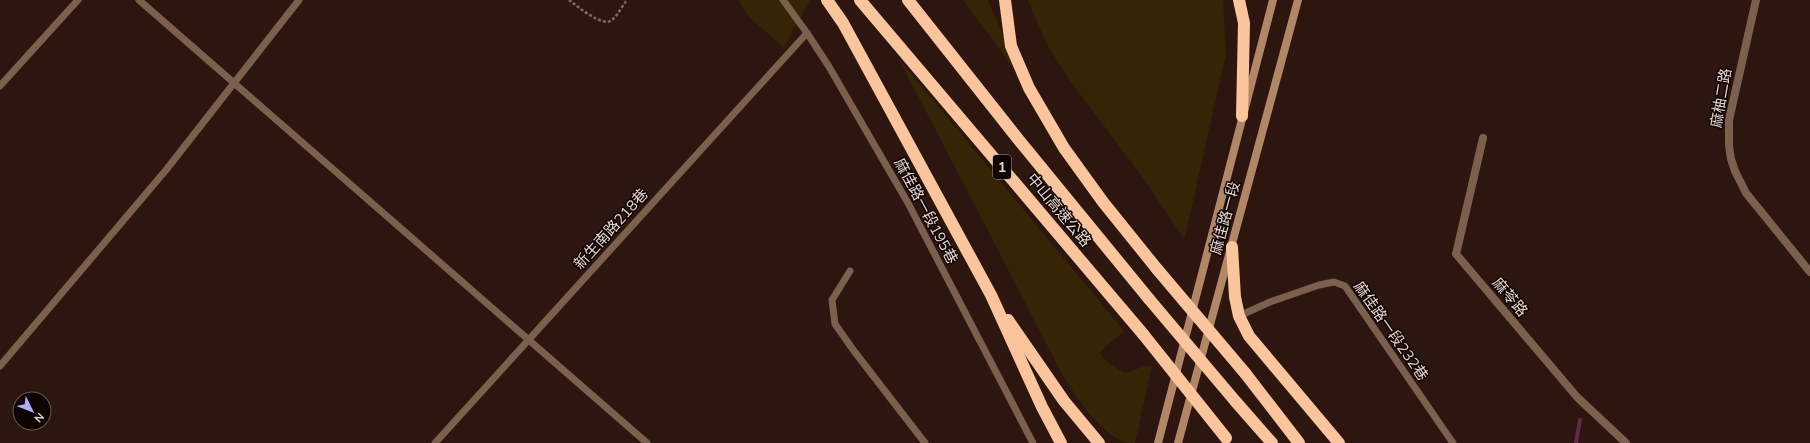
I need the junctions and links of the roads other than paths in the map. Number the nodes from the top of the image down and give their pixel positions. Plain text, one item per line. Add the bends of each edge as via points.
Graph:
1 (78, 0) edge
2 (139, 0) edge
3 (299, 0) edge
4 (783, 0) edge
5 (827, 0) edge
6 (860, 0) edge
7 (908, 0) edge
8 (1005, 0) edge
9 (1239, 0) edge
10 (1273, 0) edge
11 (1298, 0) edge
12 (1756, 0) edge
13 (807, 33) junction
14 (235, 83) junction
15 (0, 86) edge
16 (1242, 116) junction
17 (1483, 138) dead end
18 (1232, 247) junction
19 (850, 271) dead end
20 (1810, 272) edge
21 (991, 295) junction
22 (1239, 316) junction
23 (528, 340) junction
24 (0, 366) edge
25 (1229, 440) edge
26 (434, 443) edge
27 (647, 443) edge
28 (925, 443) edge
29 (1033, 443) edge
30 (1061, 443) edge
31 (1099, 443) edge
32 (1158, 443) edge
33 (1178, 443) edge
34 (1272, 443) edge
35 (1299, 443) edge
36 (1339, 443) edge
37 (1453, 443) edge
38 (1626, 443) edge

1 - 15 lane
2 - 14 lane
3 - 14 lane
4 - 13 lane, 麻佳路一段195巷
5 - 21 highway via 843,23
6 - 25 highway, 中山高速公路 / 1, bridge via 1143,334
7 - 34 highway, 中山高速公路 / 1, bridge via 1018,140
8 - 35 highway, bridge via 1011,46 1030,88 1064,148 1103,202
9 - 16 highway via 1244,23
10 - 16 main road, 麻佳路一段
11 - 18 main road, 麻佳路一段
12 - 20 street, 麻柚二路 via 1729,120 1731,159 1746,193
13 - 23 lane, 新生南路218巷
13 - 29 lane, 麻佳路一段195巷 via 908,203
14 - 23 lane
14 - 24 lane via 166,170
16 - 32 main road, 麻佳路一段
17 - 38 street, 麻苓路 via 1456,254 1577,397
18 - 22 highway via 1235,297
18 - 33 main road, 麻佳路一段
19 - 28 lane via 832,300 835,324
21 - 30 highway
21 - 31 highway via 1064,401
22 - 36 highway via 1249,336
22 - 37 lane, 麻佳路一段232巷 via 1319,285 1334,282 1345,286
23 - 26 lane, 新生南路218巷
23 - 27 lane

